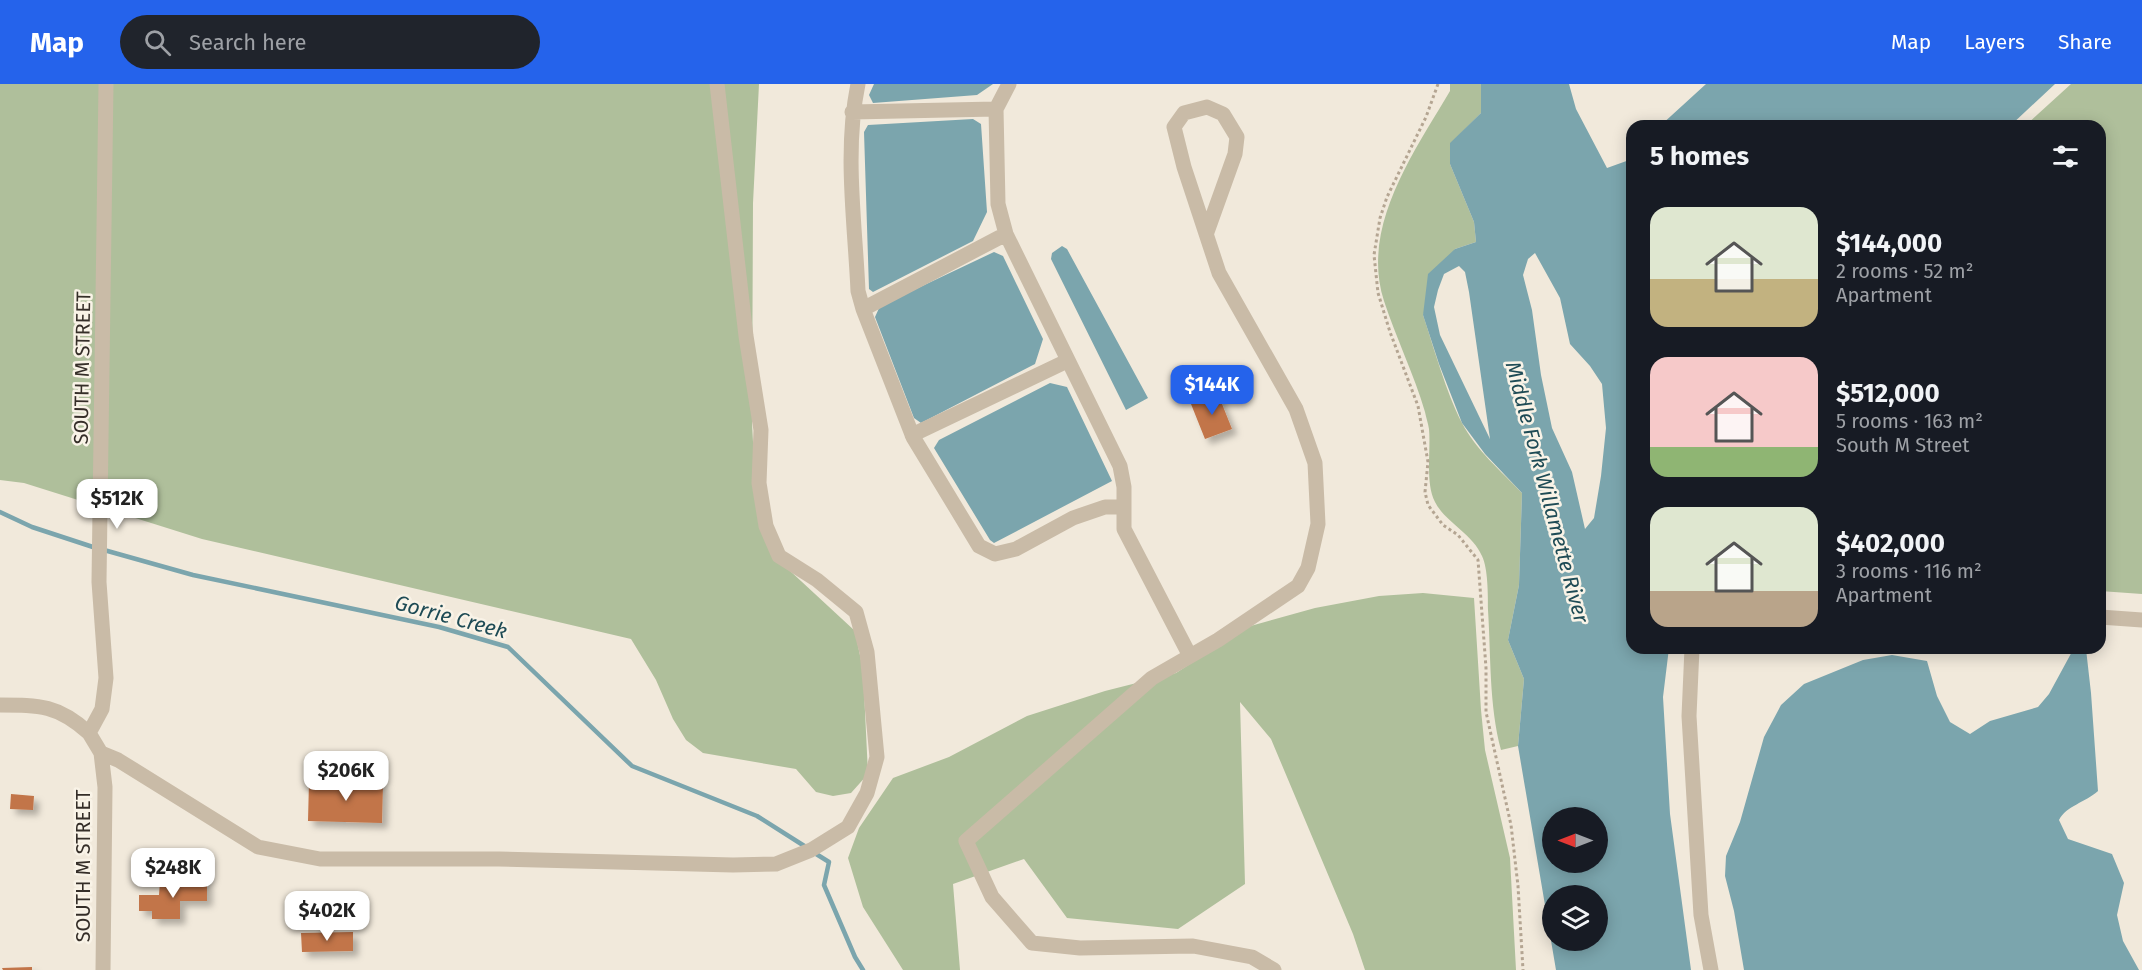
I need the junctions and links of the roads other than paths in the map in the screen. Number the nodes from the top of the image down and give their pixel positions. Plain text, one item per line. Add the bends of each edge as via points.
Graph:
1 (106, 84) edge
2 (717, 84) edge
3 (858, 84) edge
4 (1009, 84) edge
5 (996, 110) junction
6 (852, 112) junction
7 (1207, 232) junction
8 (1006, 234) junction
9 (863, 309) junction
10 (1067, 361) junction
11 (912, 435) junction
12 (1124, 507) junction
13 (2106, 617) edge
14 (2142, 620) edge
15 (1692, 654) edge
16 (1190, 656) junction
17 (0, 705) edge
18 (89, 732) junction
19 (101, 753) junction
20 (103, 970) edge
21 (1274, 970) edge
22 (1711, 970) edge

1 - 18 street, SOUTH M STREET via 99,582 106,678 102,709
2 - 19 street via 746,336 761,430 759,483 766,526 779,556 856,612 867,652 877,757 867,793 848,827 811,850 776,864 320,859 258,847
3 - 6 street
4 - 5 street
5 - 6 street
5 - 8 street via 998,204
6 - 9 street via 858,291
7 - 7 street via 1174,127 1184,113 1207,107 1223,114 1238,137
7 - 16 street via 1219,273 1296,409 1315,463 1318,524 1308,568 1298,586
8 - 9 street
8 - 10 street
9 - 11 street
10 - 11 street
10 - 12 street via 1120,466
11 - 12 street via 979,546 995,554 1016,549 1073,518 1106,507
12 - 16 street via 1124,530
13 - 14 street
15 - 22 street via 1690,728 1701,915
16 - 21 street via 1152,678 966,841 992,897 1032,943 1080,948 1193,946 1252,957
17 - 18 street via 53,708
18 - 19 street, SOUTH M STREET
19 - 20 street, SOUTH M STREET via 105,787

